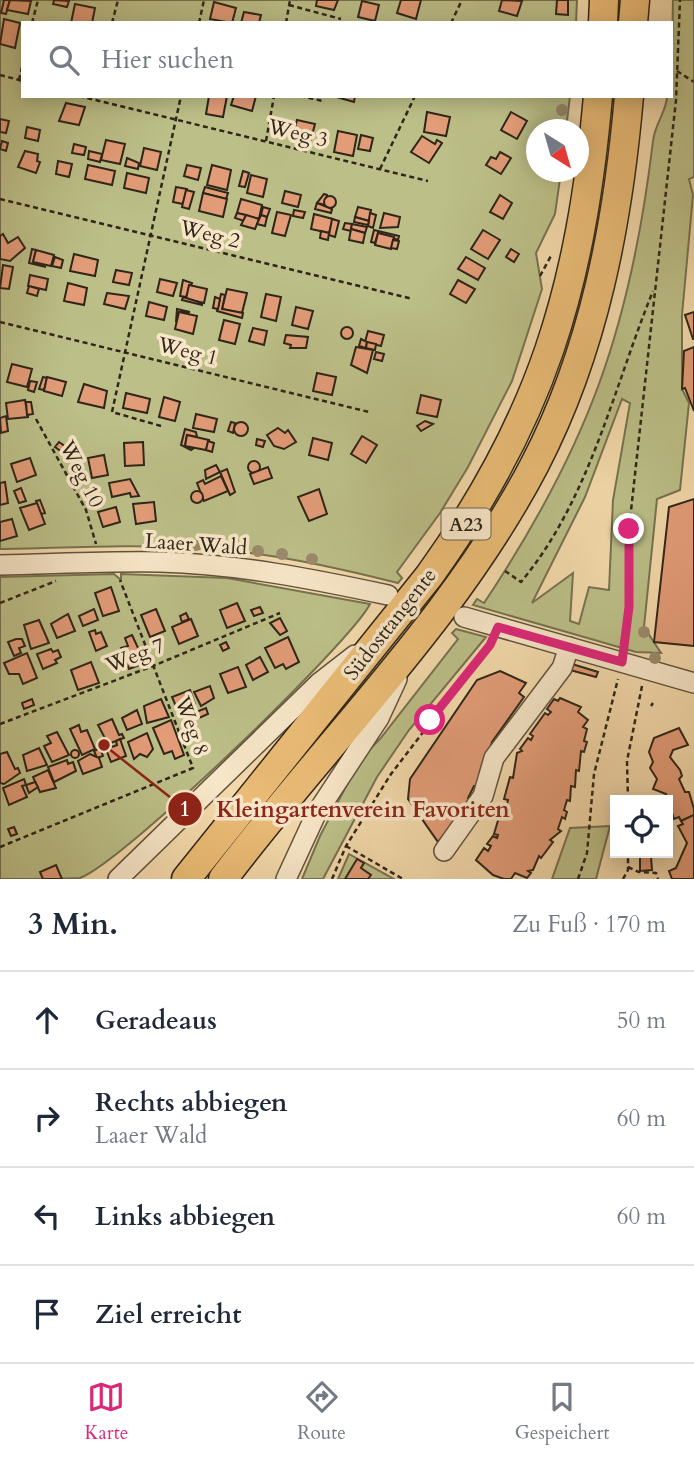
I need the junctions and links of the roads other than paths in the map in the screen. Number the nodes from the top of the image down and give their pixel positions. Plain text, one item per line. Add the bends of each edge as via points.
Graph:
1 (604, 0) edge
2 (635, 0) edge
3 (603, 21) edge
4 (633, 21) edge
5 (598, 98) edge
6 (629, 98) edge
7 (0, 565) edge
8 (388, 595) dead end
9 (464, 617) dead end
10 (388, 628) junction
11 (412, 646) junction
12 (569, 647) junction
13 (694, 683) edge
14 (444, 851) dead end
15 (118, 879) edge
16 (186, 879) edge
17 (223, 879) edge
18 (286, 879) edge

1 - 3 highway
2 - 4 highway
5 - 10 highway, Südosttangente / A23 via 577,255 545,368 484,494
6 - 11 highway, Südosttangente / A23 via 611,239 572,379 508,512
7 - 8 street, Laaer Wald via 160,562 227,566
9 - 12 street
10 - 15 street via 320,683
10 - 16 highway, Südosttangente / A23
11 - 17 highway, Südosttangente / A23
11 - 18 street via 379,718 316,814
12 - 13 street
12 - 14 street via 562,668 494,758 483,796

